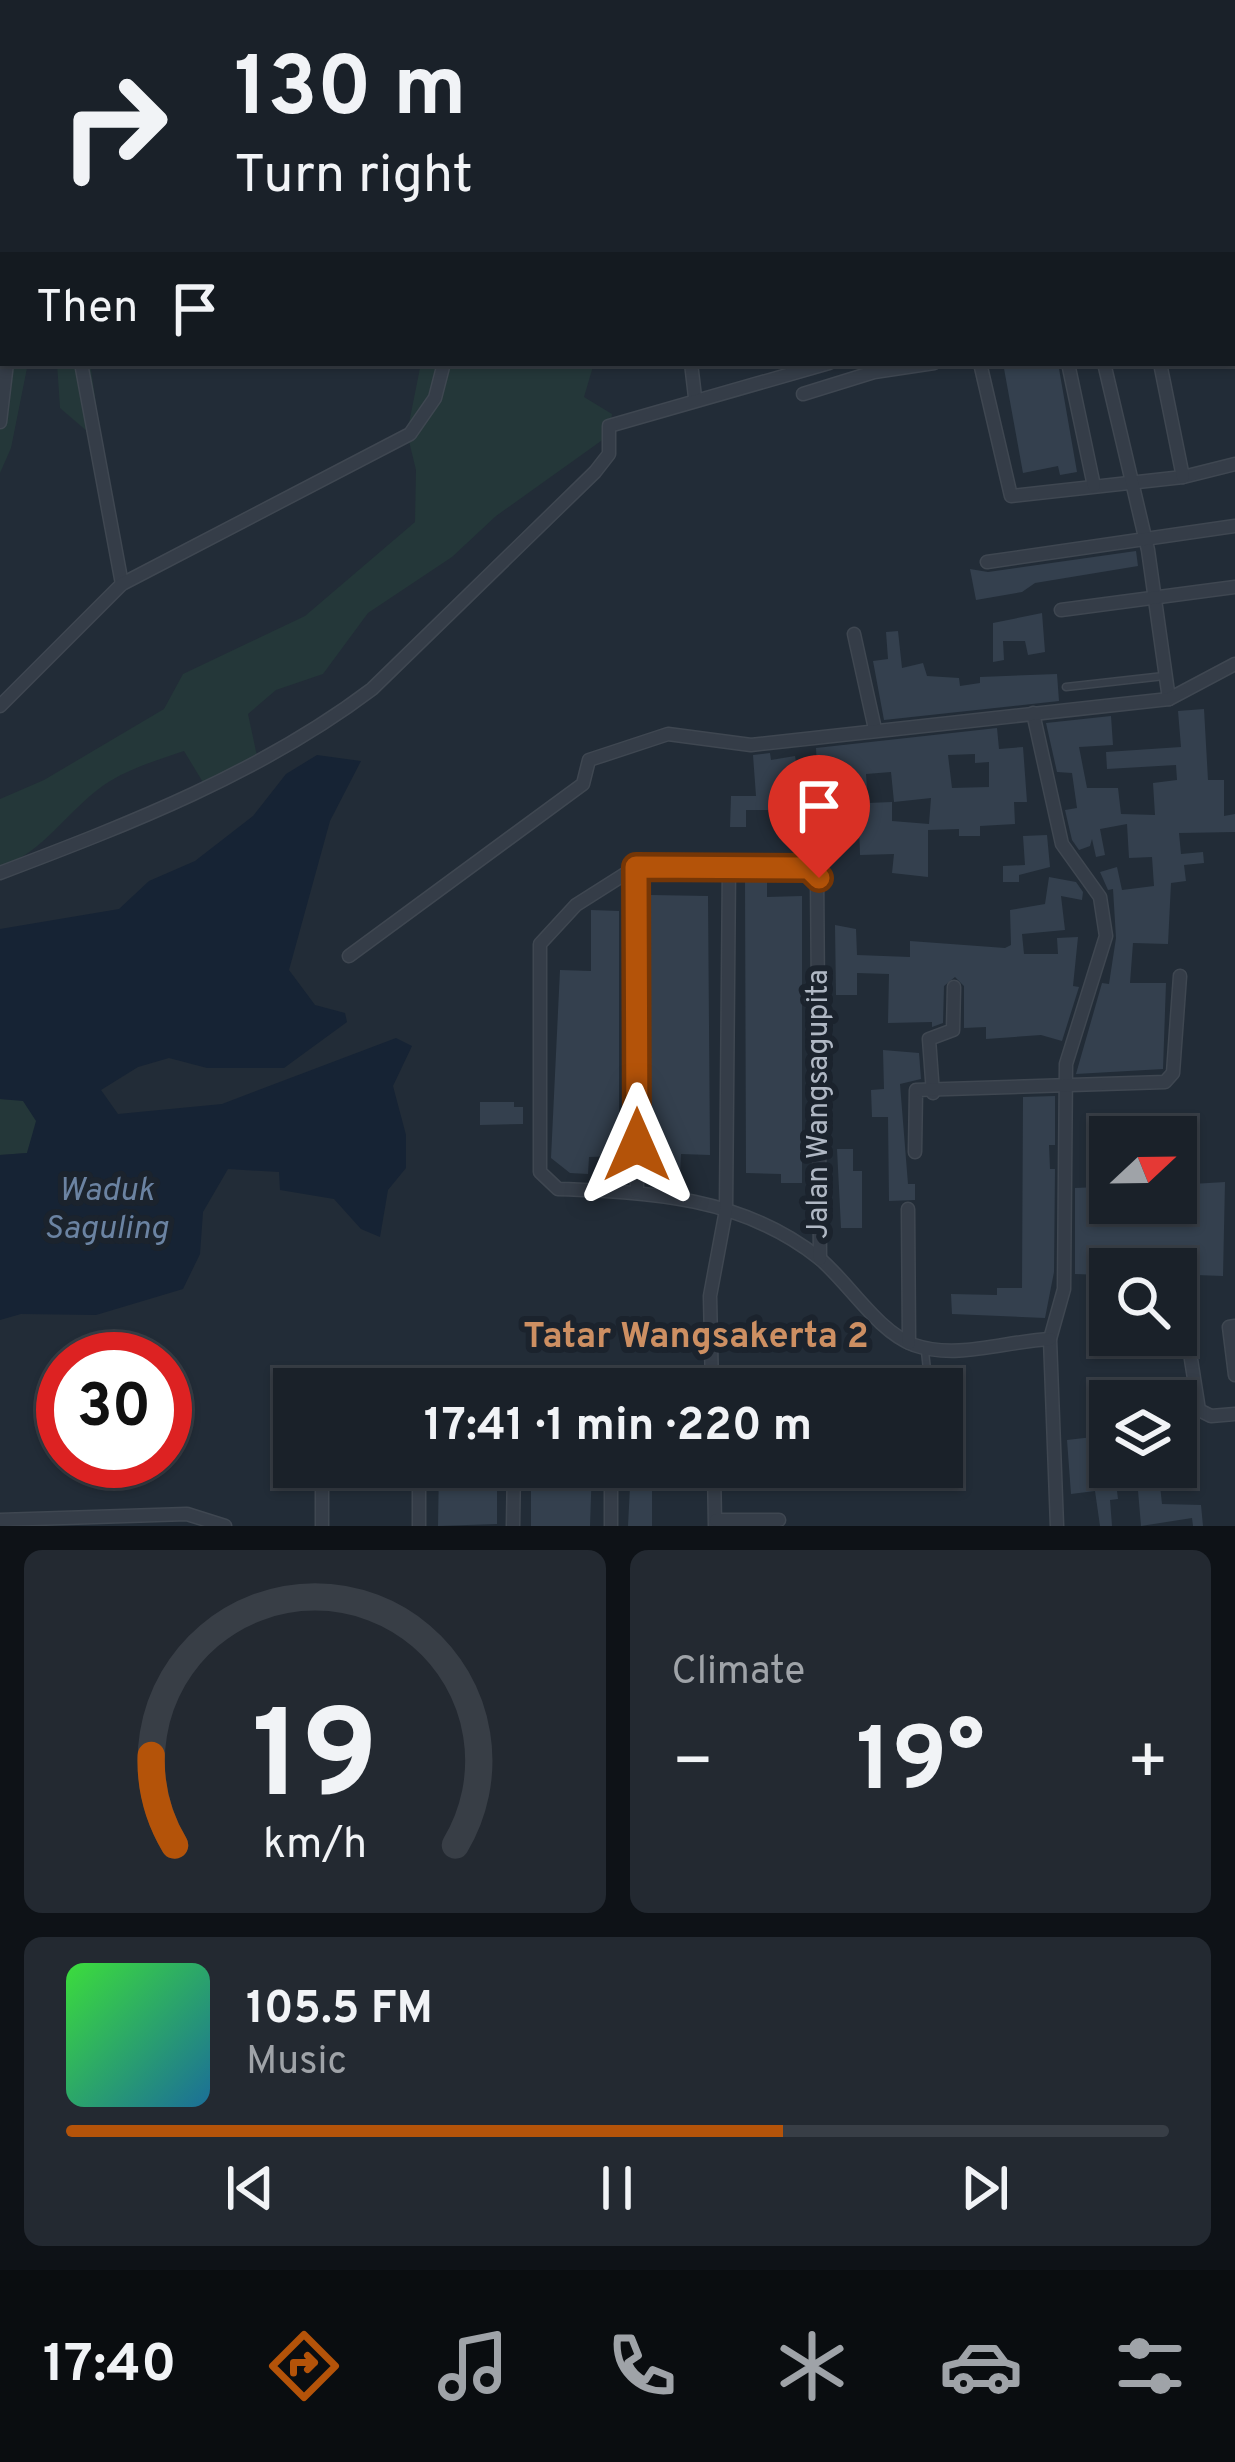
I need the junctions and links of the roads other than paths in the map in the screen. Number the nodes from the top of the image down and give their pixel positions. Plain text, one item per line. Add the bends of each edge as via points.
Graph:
1 (7, 366) edge
2 (82, 366) edge
3 (443, 366) edge
4 (692, 366) edge
5 (817, 366) edge
6 (914, 366) edge
7 (981, 366) edge
8 (1069, 366) edge
9 (1105, 366) edge
10 (1161, 366) edge
11 (803, 394) dead end
12 (695, 397) junction
13 (0, 422) edge
14 (1235, 464) edge
15 (1183, 477) junction
16 (1132, 482) junction
17 (1094, 486) junction
18 (1235, 526) edge
19 (1145, 537) junction
20 (987, 562) dead end
21 (122, 584) junction
22 (1235, 587) edge
23 (1157, 596) junction
24 (1061, 610) dead end
25 (854, 634) dead end
26 (1235, 664) edge
27 (1168, 676) junction
28 (1066, 687) dead end
29 (1169, 699) junction
30 (0, 706) edge
31 (1033, 713) junction
32 (875, 729) junction
33 (729, 866) junction
34 (636, 867) junction
35 (0, 873) edge
36 (349, 956) dead end
37 (1180, 976) dead end
38 (954, 987) dead end
39 (1065, 1088) junction
40 (932, 1093) junction
41 (916, 1153) dead end
42 (637, 1192) junction
43 (908, 1209) dead end
44 (726, 1210) junction
45 (820, 1259) junction
46 (1235, 1326) edge
47 (1045, 1340) junction
48 (909, 1343) junction
49 (925, 1348) junction
50 (1190, 1356) edge
51 (712, 1368) edge
52 (927, 1368) edge
53 (1235, 1375) edge
54 (1235, 1414) edge
55 (322, 1488) edge
56 (419, 1488) edge
57 (514, 1488) edge
58 (611, 1488) edge
59 (714, 1488) edge
60 (0, 1520) edge
61 (778, 1520) dead end
62 (715, 1523) edge
63 (225, 1526) edge
64 (322, 1526) edge
65 (419, 1526) edge
66 (513, 1526) edge
67 (611, 1526) edge
68 (1057, 1526) edge

1 - 13 street
2 - 21 street
3 - 21 street via 435,398 410,434
4 - 12 street
5 - 12 street
6 - 11 street
7 - 17 street via 1011,496
8 - 17 street
9 - 16 street
10 - 15 street
12 - 35 street via 609,426 609,454 596,472 338,715 166,810
14 - 15 street
15 - 16 street
16 - 17 street
16 - 19 street
18 - 19 street
19 - 20 street
19 - 23 street
21 - 30 street
22 - 23 street
23 - 24 street
23 - 27 street
25 - 32 street
26 - 29 street
27 - 28 lane
27 - 29 street
29 - 31 street
31 - 32 street
31 - 39 street via 1058,831 1100,897 1106,936
32 - 36 street via 752,745 668,734 598,754 584,768 583,784
33 - 34 street
33 - 44 street
33 - 45 street, Jalan Wangsagupita via 809,868 819,878
34 - 42 street
34 - 42 street via 576,905 540,944 540,1172 558,1190
37 - 39 street via 1171,1078
38 - 40 street via 953,1030 929,1040
39 - 40 street
39 - 47 street via 1064,1289
40 - 41 street via 914,1094
42 - 44 street
43 - 48 street
44 - 45 street
44 - 51 street via 710,1296
45 - 48 street
46 - 53 street
47 - 49 street
47 - 68 street
48 - 49 street
49 - 52 lane
50 - 54 street via 1199,1410
55 - 64 street
56 - 65 street
57 - 66 street
58 - 67 street
59 - 62 street
60 - 63 street via 187,1514
61 - 62 street

